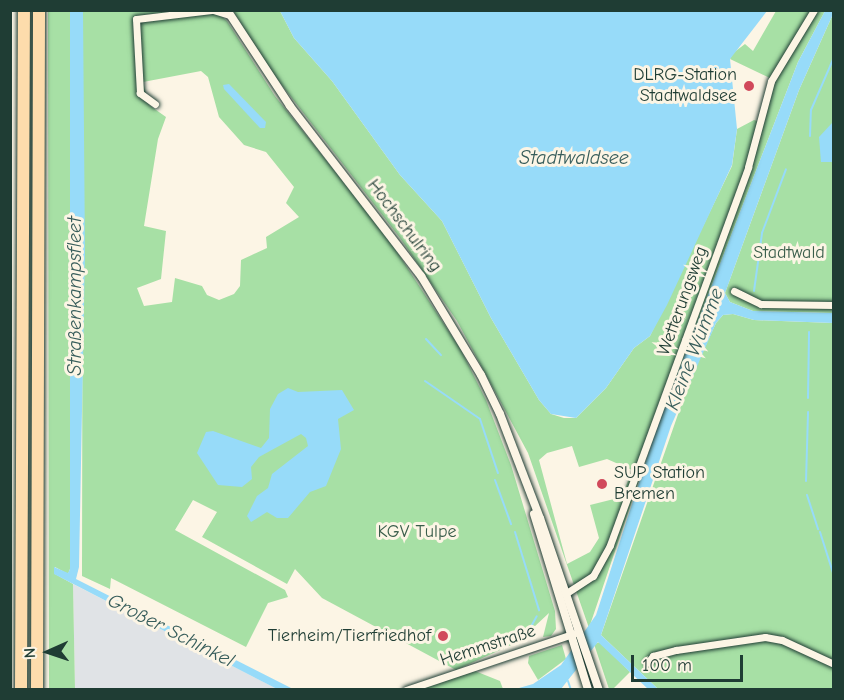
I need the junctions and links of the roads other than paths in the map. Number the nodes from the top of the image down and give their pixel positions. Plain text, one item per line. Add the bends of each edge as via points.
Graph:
1 (24, 10) edge
2 (39, 10) edge
3 (212, 10) edge
4 (814, 10) edge
5 (228, 13) edge
6 (155, 104) dead end
7 (734, 291) dead end
8 (834, 305) edge
9 (525, 479) junction
10 (568, 592) junction
11 (581, 634) junction
12 (570, 635) junction
13 (648, 662) dead end
14 (834, 664) edge
15 (21, 690) edge
16 (37, 690) edge
17 (406, 690) edge
18 (588, 690) edge
19 (599, 690) edge

1 - 15 highway
2 - 16 highway
3 - 5 street
3 - 6 street via 136,19 140,93
4 - 10 street, Wetterungsweg via 771,81 748,167 610,544 593,576
5 - 9 street, Hochschulring via 290,106 399,245 451,322 500,414
7 - 8 street via 761,304
9 - 10 street, Hochschulring
9 - 12 street, Hochschulring
10 - 11 street, Hochschulring
11 - 12 street, Hemmstraße
11 - 19 street, Hochschulring
12 - 17 street, Hemmstraße
12 - 18 street, Hochschulring
13 - 14 street via 653,656 676,650 765,637 782,640

